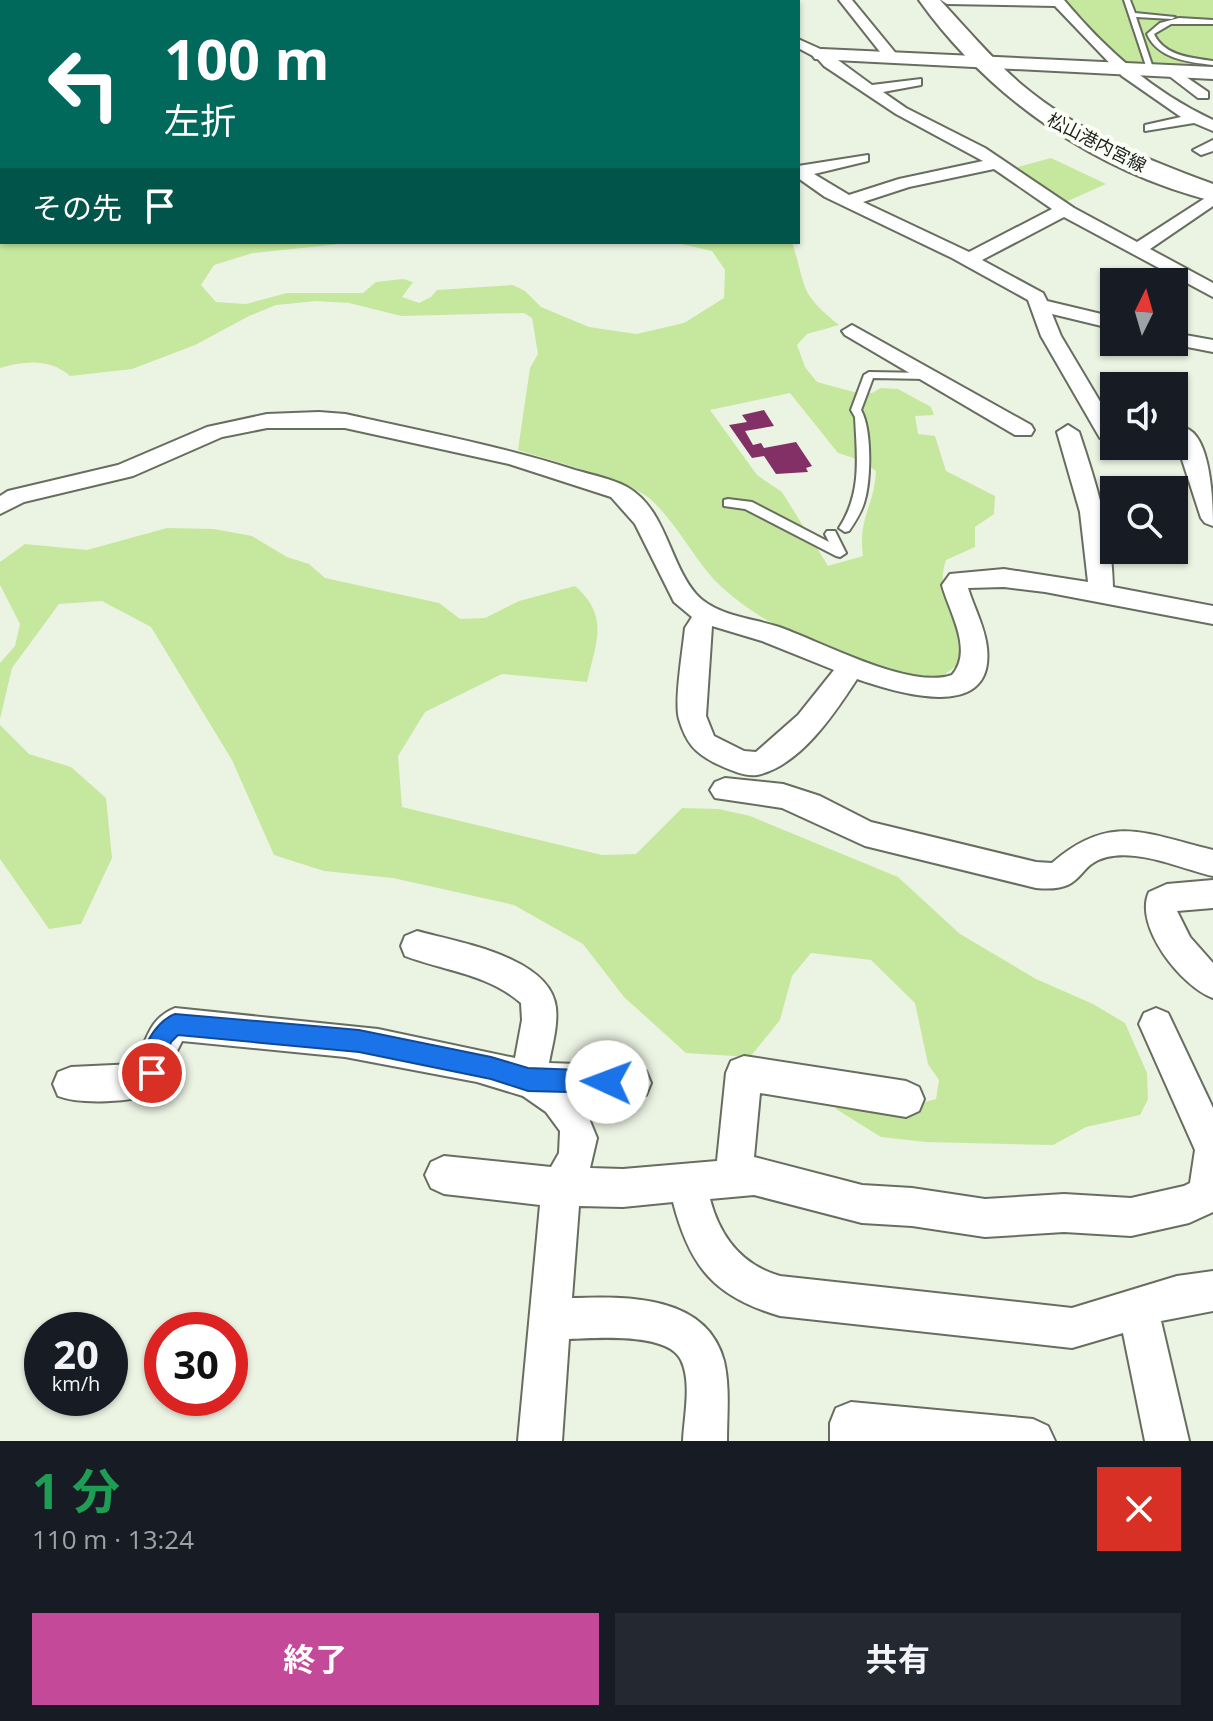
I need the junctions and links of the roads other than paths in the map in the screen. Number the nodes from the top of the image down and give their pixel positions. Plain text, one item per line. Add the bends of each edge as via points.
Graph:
1 (845, 0) edge
2 (929, 0) edge
3 (947, 0) edge
4 (1127, 0) edge
5 (1002, 1) edge
6 (1058, 1) edge
7 (1132, 15) junction
8 (1213, 20) edge
9 (1139, 37) junction
10 (1150, 38) junction
11 (800, 44) edge
12 (893, 59) junction
13 (822, 61) junction
14 (987, 64) junction
15 (1121, 71) junction
16 (1152, 72) junction
17 (1173, 72) junction
18 (1211, 72) edge
19 (916, 82) dead end
20 (870, 90) junction
21 (1203, 95) dead end
22 (1195, 118) junction
23 (1213, 126) edge
24 (1151, 128) dead end
25 (979, 151) junction
26 (862, 158) dead end
27 (926, 163) dead end
28 (997, 163) junction
29 (800, 172) edge
30 (800, 173) edge
31 (1213, 195) edge
32 (847, 201) junction
33 (1065, 209) junction
34 (1139, 249) junction
35 (968, 260) junction
36 (1164, 264) junction
37 (1213, 271) edge
38 (1213, 291) edge
39 (1039, 305) junction
40 (1100, 320) edge
41 (852, 331) dead end
42 (1188, 342) edge
43 (1213, 346) edge
44 (931, 377) junction
45 (1100, 415) edge
46 (986, 429) dead end
47 (1046, 431) junction
48 (1100, 433) edge
49 (1188, 435) edge
50 (1213, 436) edge
51 (1188, 455) edge
52 (728, 503) dead end
53 (0, 506) edge
54 (1213, 518) edge
55 (845, 528) dead end
56 (831, 534) dead end
57 (1101, 596) junction
58 (707, 614) junction
59 (1213, 615) edge
60 (851, 666) junction
61 (725, 754) junction
62 (1213, 863) edge
63 (1213, 894) edge
64 (417, 946) dead end
65 (1213, 983) edge
66 (1156, 1024) dead end
67 (528, 1080) junction
68 (633, 1083) dead end
69 (71, 1084) dead end
70 (906, 1099) dead end
71 (444, 1175) dead end
72 (734, 1177) junction
73 (688, 1184) junction
74 (561, 1187) junction
75 (1209, 1201) edge
76 (1213, 1291) edge
77 (1138, 1310) junction
78 (550, 1319) junction
79 (540, 1441) edge
80 (705, 1441) edge
81 (852, 1441) edge
82 (1033, 1441) edge
83 (1167, 1441) edge

1 - 12 street
2 - 14 main road, 松山港内宮線
3 - 5 street
4 - 7 lane
5 - 6 street
6 - 15 street
7 - 8 lane
7 - 9 lane
8 - 10 lane via 1162,24
9 - 10 lane
9 - 16 lane
10 - 18 lane
11 - 13 street
12 - 13 street
12 - 14 street
13 - 20 street
14 - 15 street
14 - 31 main road, 松山港内宮線 via 1063,126
15 - 16 street
15 - 22 street
16 - 17 street
17 - 18 street
17 - 21 street
19 - 20 street
20 - 25 street
22 - 23 street
22 - 24 street
25 - 27 street
25 - 28 street
26 - 29 street
28 - 32 street
28 - 33 street
30 - 32 street
31 - 34 street
32 - 35 street
33 - 34 street
33 - 35 street
34 - 36 street
35 - 39 street via 1036,297
36 - 37 street
36 - 38 street
39 - 40 street
39 - 45 street via 1051,336
41 - 44 street
42 - 43 street
44 - 47 street
44 - 55 lane via 869,375 856,410 863,495
46 - 47 street
47 - 48 street
47 - 57 street via 1097,526
49 - 50 street
51 - 54 street
52 - 56 lane via 748,505 840,553
53 - 58 street via 16,496 125,471 225,430 267,421 345,421 514,458 619,492 649,526 684,596
57 - 59 street
57 - 60 street via 1004,578 959,580 955,585 974,641 971,670 962,682 933,689
58 - 60 street
58 - 61 street via 698,628 692,716 703,743
60 - 61 street via 829,701 767,760 745,763
61 - 62 street via 722,795 783,796 865,833 1036,875 1058,877 1105,844 1136,845
63 - 65 street via 1167,898 1160,902 1160,914 1169,935
64 - 67 street via 506,973 532,991 539,1006
66 - 75 street via 1213,1149
67 - 68 street
67 - 69 street via 359,1041 175,1024 161,1036 152,1073 143,1081
67 - 74 street via 563,1104 578,1128 577,1156
70 - 72 street via 744,1073
71 - 74 street
72 - 73 street
72 - 75 street via 771,1178 862,1204 985,1218 1064,1213 1131,1217
73 - 74 street
73 - 77 street via 694,1217 710,1251 725,1269 760,1292 1060,1328
74 - 78 street
76 - 77 street via 1190,1291
77 - 83 street
78 - 79 street
78 - 80 street via 651,1321 695,1342 704,1373
81 - 82 street via 851,1423

